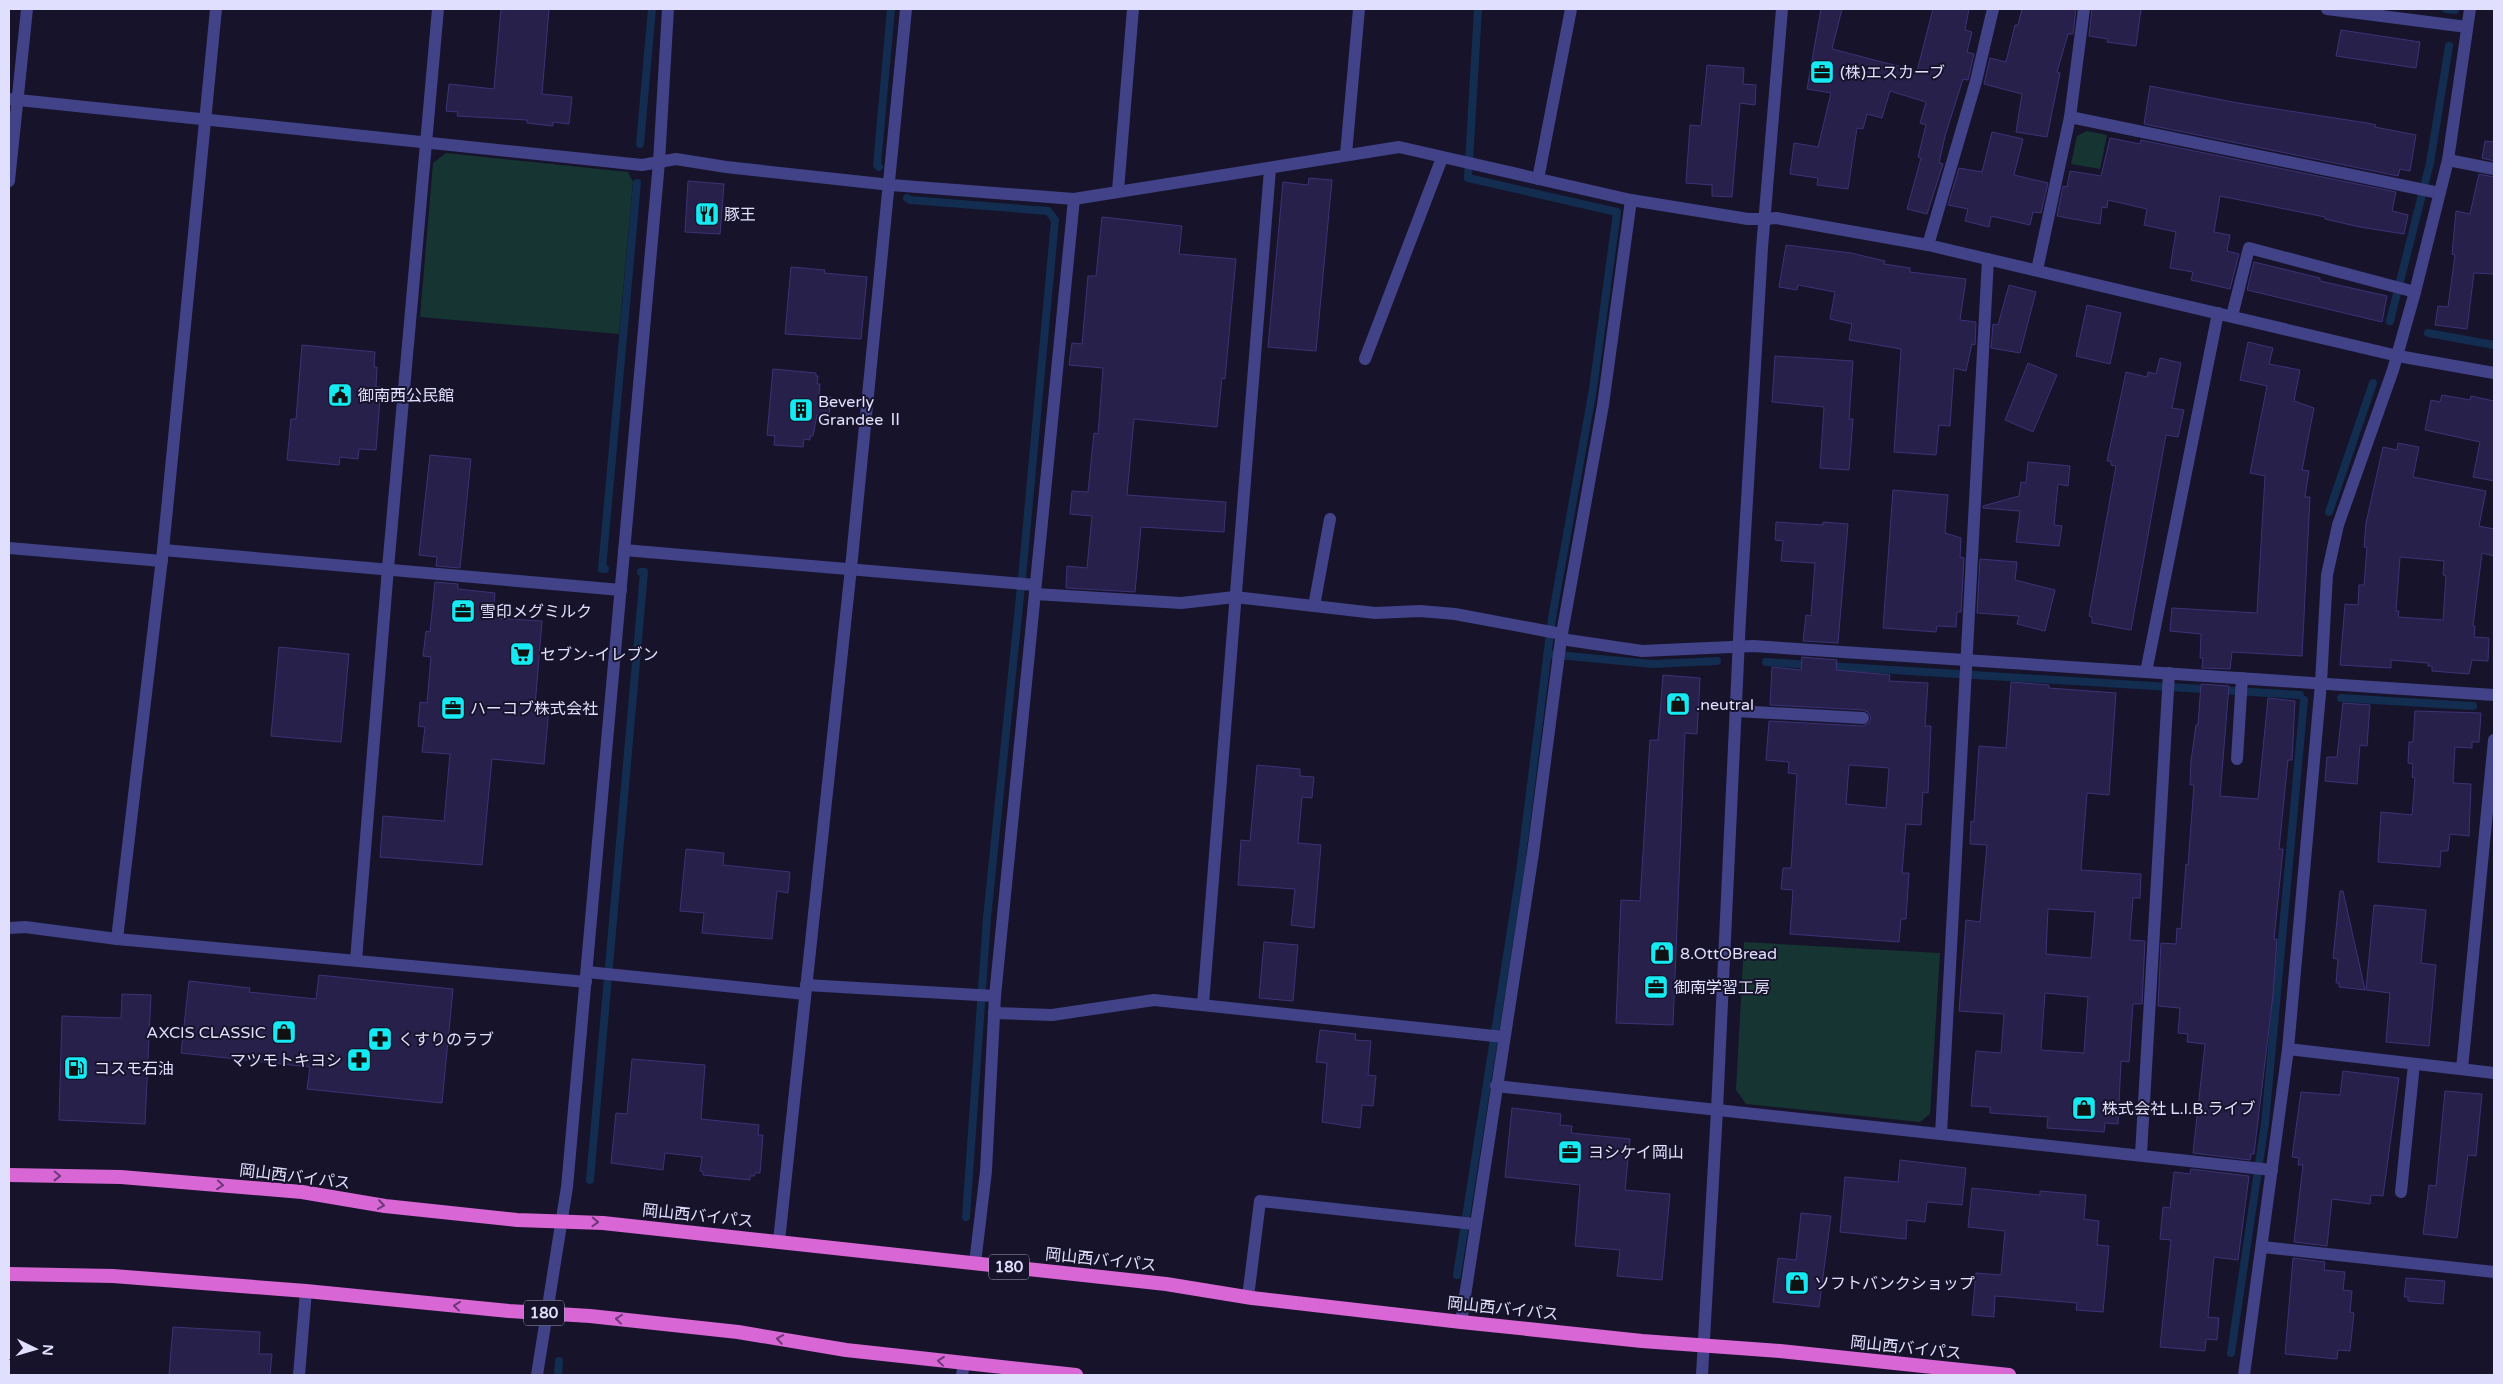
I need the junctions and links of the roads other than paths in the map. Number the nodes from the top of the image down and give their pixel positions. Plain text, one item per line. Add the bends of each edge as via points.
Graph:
1 (27, 9) edge
2 (216, 9) edge
3 (438, 9) edge
4 (668, 9) edge
5 (906, 9) edge
6 (1133, 9) edge
7 (1359, 9) edge
8 (1572, 9) edge
9 (1782, 9) edge
10 (1993, 9) edge
11 (2084, 9) edge
12 (2327, 9) edge
13 (2470, 9) edge
14 (2349, 10) edge
15 (2467, 27) junction
16 (14, 100) edge
17 (2070, 117) junction
18 (207, 121) junction
19 (426, 141) junction
20 (1346, 154) junction
21 (1442, 158) junction
22 (2448, 160) junction
23 (658, 162) junction
24 (1270, 169) junction
25 (2494, 169) edge
26 (1538, 180) junction
27 (9, 181) edge
28 (891, 184) junction
29 (1118, 190) junction
30 (2429, 191) junction
31 (1074, 199) junction
32 (1631, 200) junction
33 (1764, 218) junction
34 (1928, 245) junction
35 (1988, 259) junction
36 (2036, 270) junction
37 (2404, 289) junction
38 (2218, 313) junction
39 (2232, 316) junction
40 (2398, 356) junction
41 (1365, 359) dead end
42 (2494, 373) edge
43 (1330, 519) dead end
44 (9, 548) edge
45 (624, 550) junction
46 (163, 556) junction
47 (388, 568) junction
48 (851, 568) junction
49 (1028, 586) junction
50 (621, 590) junction
51 (1234, 597) junction
52 (1314, 606) junction
53 (1556, 634) junction
54 (1739, 646) junction
55 (1965, 670) junction
56 (2146, 672) junction
57 (2168, 682) junction
58 (2322, 683) junction
59 (2242, 686) junction
60 (2494, 695) edge
61 (1736, 711) junction
62 (1863, 718) dead end
63 (2494, 740) edge
64 (2236, 759) dead end
65 (9, 928) edge
66 (117, 940) junction
67 (356, 960) junction
68 (587, 977) junction
69 (805, 990) junction
70 (985, 995) junction
71 (1203, 1004) junction
72 (994, 1012) junction
73 (1497, 1036) junction
74 (2288, 1050) junction
75 (2414, 1064) junction
76 (2462, 1069) junction
77 (2494, 1073) edge
78 (1496, 1086) junction
79 (1718, 1110) junction
80 (1941, 1134) junction
81 (2141, 1154) junction
82 (2264, 1169) junction
83 (9, 1175) edge
84 (2400, 1192) dead end
85 (562, 1221) junction
86 (1467, 1223) junction
87 (779, 1242) junction
88 (2262, 1247) junction
89 (975, 1263) junction
90 (2494, 1272) edge
91 (9, 1274) edge
92 (306, 1291) junction
93 (1248, 1297) junction
94 (546, 1314) junction
95 (1461, 1322) junction
96 (1704, 1345) junction
97 (963, 1369) edge
98 (299, 1375) edge
99 (537, 1375) edge
100 (1076, 1375) edge
101 (1702, 1375) edge
102 (2009, 1375) edge
103 (2244, 1375) edge

1 - 16 street
2 - 18 street
3 - 19 street
4 - 23 street
5 - 28 street
6 - 29 street
7 - 20 street
8 - 26 street
9 - 33 street
10 - 34 street via 1976,82
11 - 17 street
12 - 14 street
13 - 15 street
14 - 15 street
15 - 22 street
16 - 18 street
16 - 27 street
17 - 30 street
17 - 36 street
18 - 19 street
18 - 46 street
19 - 23 street via 642,165
19 - 47 street
20 - 21 street via 1399,147
20 - 24 street
21 - 26 street
21 - 41 street
22 - 25 street
22 - 30 street
23 - 28 street via 676,159 726,168
23 - 45 street
24 - 29 street
24 - 51 street
26 - 32 street
28 - 31 street
28 - 48 street
29 - 31 street
30 - 37 street
31 - 49 street
32 - 33 street via 1748,219
32 - 53 street via 1603,405
33 - 34 street
33 - 54 street
34 - 35 street
35 - 36 street
35 - 55 street
36 - 38 street
37 - 39 street via 2249,248
37 - 40 street
38 - 39 street
38 - 56 street
39 - 40 street
40 - 42 street
40 - 58 street via 2338,525 2327,575
43 - 52 street
44 - 46 street
45 - 48 street
45 - 50 street
46 - 47 street
46 - 66 street
47 - 50 street
47 - 67 street
48 - 49 street
48 - 69 street
49 - 51 street via 1181,603
49 - 70 street
50 - 68 street
51 - 52 street
51 - 71 street
52 - 53 street via 1375,613 1420,611 1455,614
53 - 54 street via 1642,651
53 - 73 street via 1559,655 1533,853
54 - 55 street
54 - 61 street
55 - 56 street
55 - 80 street
56 - 57 street
57 - 59 street
57 - 81 street
58 - 59 street
58 - 60 street
58 - 74 street
59 - 64 street
61 - 62 street
61 - 79 street
63 - 76 street
65 - 66 street via 25,927
66 - 67 street
67 - 68 street
68 - 69 street via 608,974
68 - 85 street
69 - 70 street
69 - 87 street
70 - 72 street
71 - 72 street via 1154,1000 1052,1015
71 - 73 street
72 - 89 street via 986,1171
73 - 78 street
74 - 75 street
74 - 82 street
75 - 76 street
75 - 84 street
76 - 77 street
78 - 79 street
78 - 86 street
79 - 80 street
79 - 96 street
80 - 81 street
81 - 82 street
82 - 88 street
83 -> 85 highway, 岡山西バイパス / 180 via 121,1177 283,1190 385,1206 517,1220
85 -> 87 highway, 岡山西バイパス / 180
85 - 94 street
86 - 93 street via 1260,1201
86 - 95 street
87 - 89 highway, 岡山西バイパス / 180
88 - 90 street
88 - 103 street
89 - 93 highway, 岡山西バイパス / 180 via 1166,1284
91 - 92 highway, 180 via 113,1276
94 -> 92 highway, 180
92 - 98 street
93 - 95 highway, 岡山西バイパス / 180
97 -> 94 highway, 180 via 738,1332
94 - 99 street
95 - 96 highway, 岡山西バイパス / 180
96 - 101 street
96 - 102 highway, 岡山西バイパス / 180
97 - 100 highway, 180

